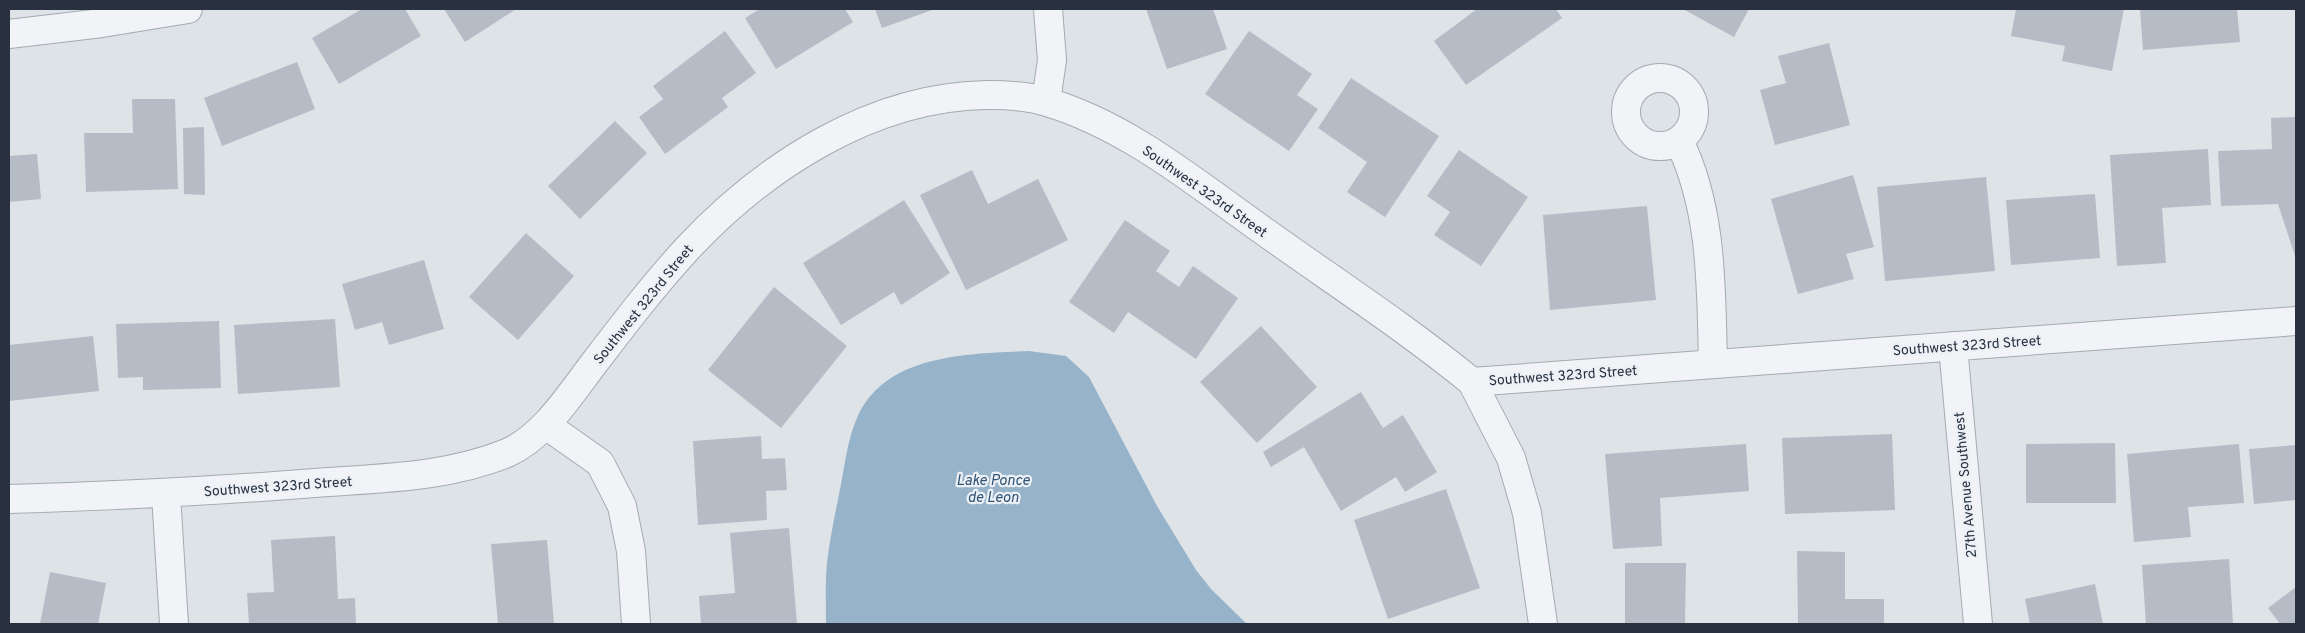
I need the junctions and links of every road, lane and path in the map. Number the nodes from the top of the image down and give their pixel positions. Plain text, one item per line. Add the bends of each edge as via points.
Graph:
1 (188, 9) edge
2 (1048, 9) edge
3 (101, 16) edge
4 (9, 34) edge
5 (1046, 101) junction
6 (1679, 141) dead end
7 (2296, 322) edge
8 (1953, 346) junction
9 (1713, 364) junction
10 (1472, 382) junction
11 (546, 425) junction
12 (166, 494) junction
13 (9, 499) edge
14 (174, 624) edge
15 (636, 624) edge
16 (1542, 624) edge
17 (1978, 624) edge

1 - 3 street
2 - 5 street via 1052,60
3 - 4 street
5 - 10 street, Southwest 323rd Street via 1099,123 1158,156 1384,314
5 - 11 street, Southwest 323rd Street via 1008,95 931,100 892,110 850,128 805,154 768,178 700,235 660,278
6 - 9 street via 1697,187 1705,229 1710,266
7 - 8 street, Southwest 323rd Street
8 - 9 street, Southwest 323rd Street
8 - 17 street, 27th Avenue Southwest
9 - 10 street, Southwest 323rd Street
10 - 16 street via 1511,458 1527,513
11 - 12 street, Southwest 323rd Street via 510,452 438,474
11 - 15 street via 600,463 622,506 631,551
12 - 13 street, Southwest 323rd Street
12 - 14 street

